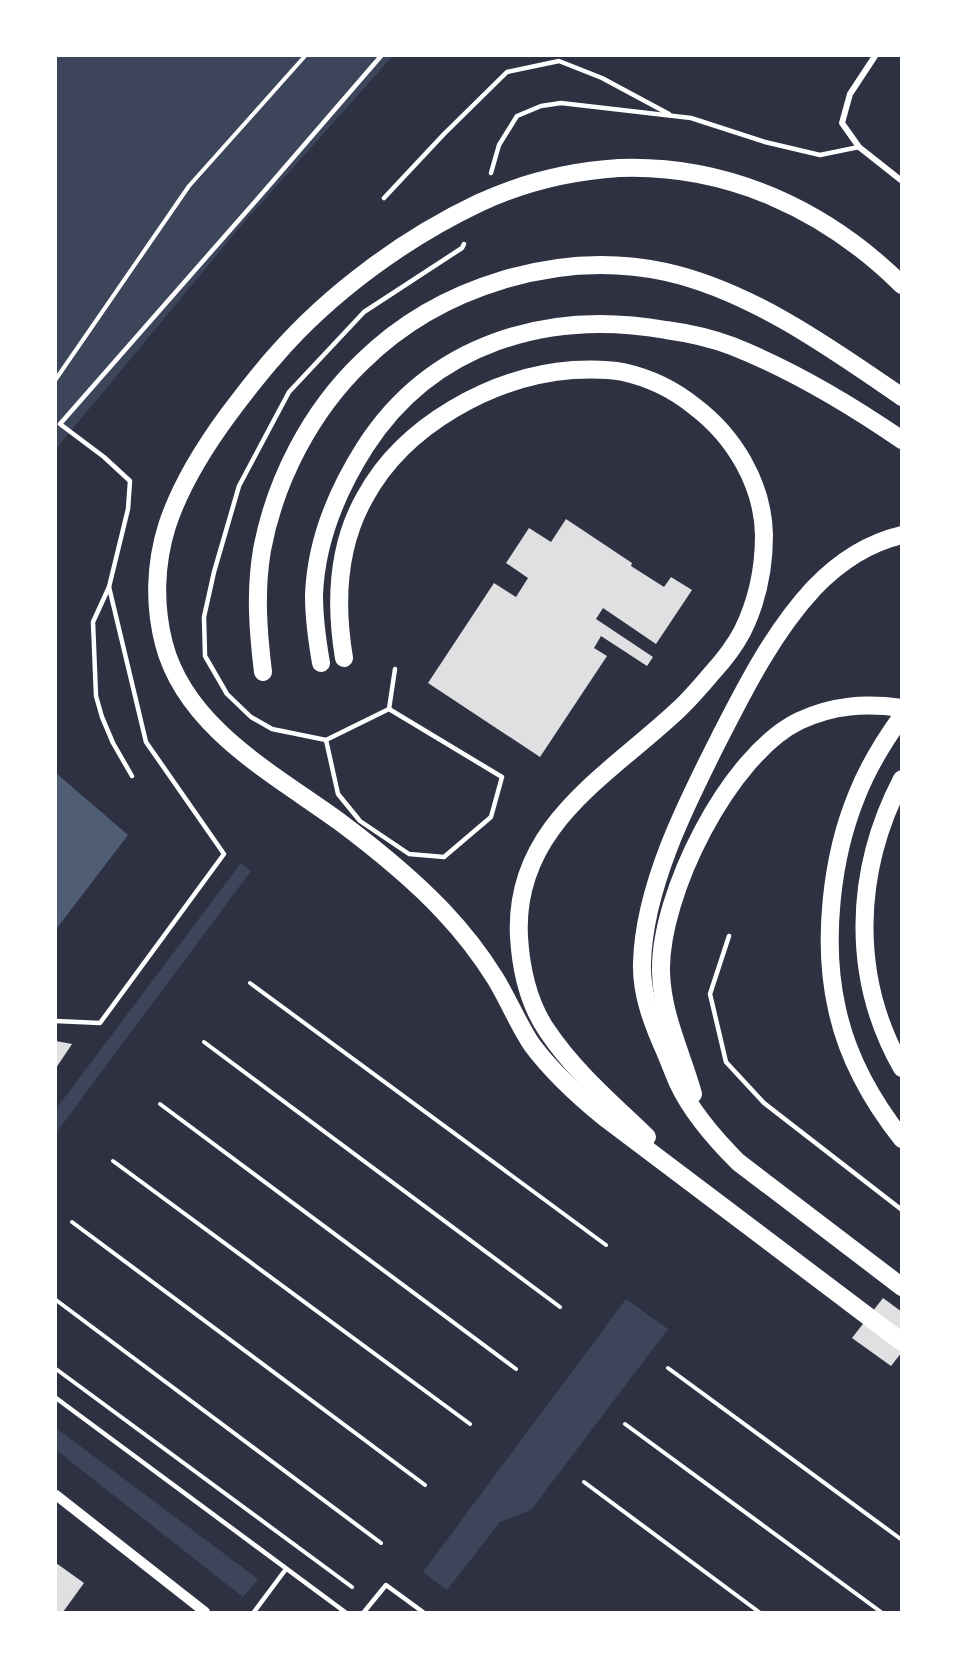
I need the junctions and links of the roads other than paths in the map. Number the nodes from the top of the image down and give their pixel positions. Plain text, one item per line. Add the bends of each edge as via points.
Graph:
1 (381, 56) edge
2 (875, 56) edge
3 (671, 116) junction
4 (859, 147) junction
5 (491, 173) dead end
6 (902, 181) edge
7 (384, 198) dead end
8 (464, 244) dead end
9 (902, 285) edge
10 (902, 397) edge
11 (902, 440) edge
12 (902, 535) edge
13 (109, 587) junction
14 (344, 658) dead end
15 (321, 663) dead end
16 (395, 669) dead end
17 (263, 672) dead end
18 (902, 708) edge
19 (388, 709) junction
20 (902, 716) edge
21 (326, 740) junction
22 (132, 776) dead end
23 (902, 779) edge
24 (729, 936) dead end
25 (56, 1021) edge
26 (902, 1068) edge
27 (700, 1118) junction
28 (902, 1138) edge
29 (705, 1193) junction
30 (902, 1210) edge
31 (902, 1287) edge
32 (902, 1342) edge
33 (56, 1398) edge
34 (56, 1495) edge
35 (286, 1569) junction
36 (205, 1612) edge
37 (254, 1612) edge
38 (345, 1612) edge
39 (364, 1612) edge
40 (423, 1612) edge

1 - 13 lane via 60,424 130,481 128,509
2 - 4 street via 850,94 842,123
3 - 4 lane via 691,118 820,155
3 - 5 lane via 561,103 541,106 517,116 499,145
3 - 7 lane via 602,78 559,62 507,72
4 - 6 street
8 - 21 lane via 364,312 289,392 239,486 214,572 204,617 205,656 227,694 251,717 272,729
9 - 29 highway via 840,233 774,196 738,184 659,169 618,168 529,184 482,202 402,247 318,313 277,353 213,435 186,481 167,527 158,570 157,610 177,679 196,706 250,757 411,880 470,943 494,976 529,1040 554,1072 579,1097
10 - 17 highway via 778,318 740,298 666,272 595,265 559,268 520,275 459,297 399,330 362,362 332,396 286,471 262,549 257,627
11 - 15 highway via 799,376 695,334 591,323 560,325 500,340 440,369 414,390 392,410 351,468 325,529 318,563 314,595
12 - 27 highway via 863,549 839,566 815,587 776,637 737,704 690,800 653,892 642,964 645,995 678,1085
13 - 22 lane via 93,622 96,696 113,743
13 - 25 lane via 146,741 224,855 100,1023
14 - 29 highway via 338,602 341,574 364,497 419,433 476,397 535,375 594,369 620,371 648,378 674,391 697,407 735,449 759,499 764,527 764,555 753,609 740,636 698,689 556,821 529,870 518,924 525,980 547,1031 583,1075
16 - 19 lane
18 - 27 highway via 856,705 828,710 774,736 733,782 697,844 671,909 661,972 674,1041
19 - 21 lane
19 - 21 lane via 502,777 491,817 444,857 409,854 360,821 338,794
20 - 28 highway via 872,761 856,795 838,861 830,936 837,1011 849,1048 866,1086
23 - 26 highway via 881,825 871,860 863,931 873,997
24 - 30 lane via 710,994 726,1062 764,1103
27 - 31 highway via 738,1162
29 - 32 highway
33 - 35 lane
34 - 36 street
35 - 37 lane
35 - 38 lane
39 - 40 lane via 386,1585

